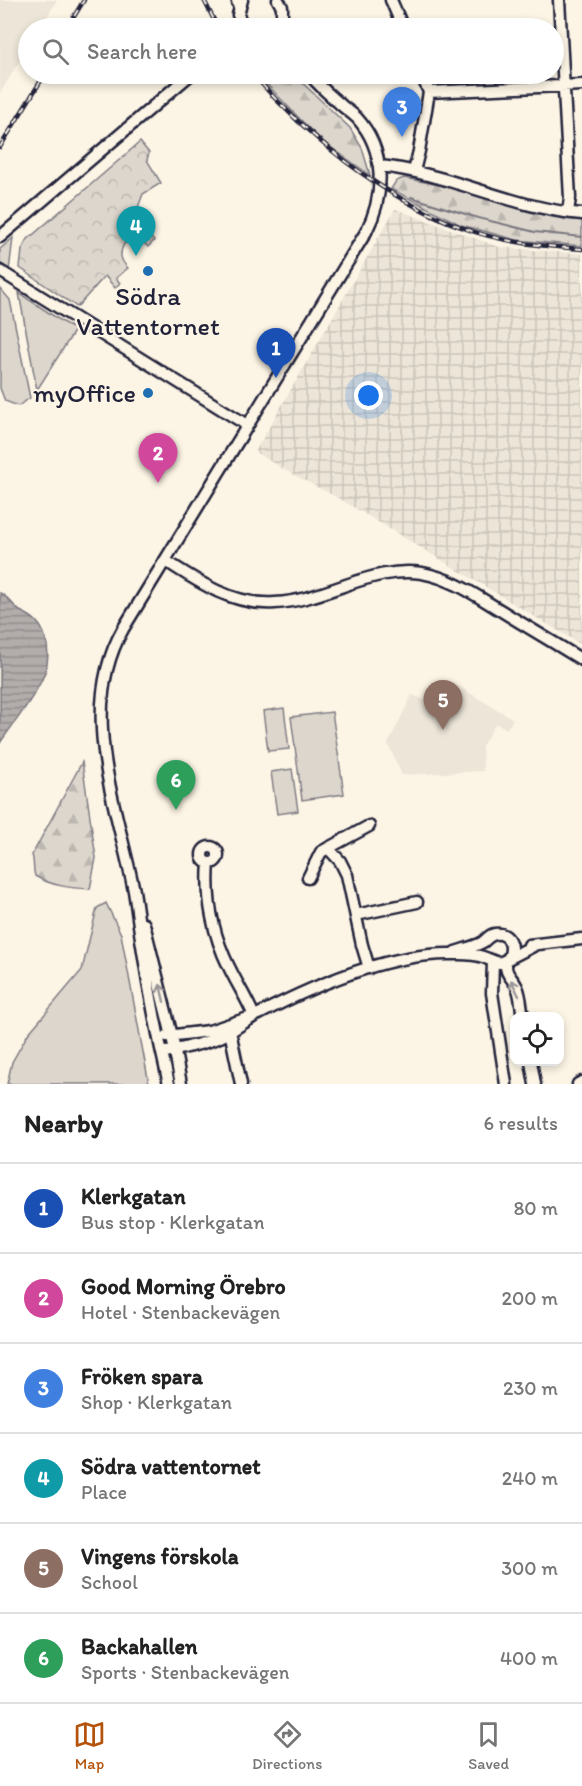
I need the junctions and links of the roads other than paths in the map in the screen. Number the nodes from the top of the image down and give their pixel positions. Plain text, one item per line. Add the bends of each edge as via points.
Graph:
1 (391, 0) edge
2 (559, 0) edge
3 (399, 18) edge
4 (560, 18) edge
5 (179, 84) edge
6 (319, 84) edge
7 (425, 84) edge
8 (582, 85) edge
9 (564, 86) junction
10 (429, 92) junction
11 (379, 166) junction
12 (414, 171) junction
13 (568, 212) junction
14 (582, 214) edge
15 (0, 237) edge
16 (0, 271) edge
17 (247, 425) junction
18 (166, 561) junction
19 (582, 660) edge
20 (369, 826) dead end
21 (328, 848) junction
22 (209, 863) dead end
23 (308, 878) dead end
24 (134, 892) junction
25 (417, 902) dead end
26 (356, 915) junction
27 (582, 939) edge
28 (484, 941) junction
29 (511, 942) junction
30 (535, 945) junction
31 (449, 954) junction
32 (507, 959) junction
33 (490, 961) junction
34 (369, 968) junction
35 (522, 1012) edge
36 (254, 1016) junction
37 (227, 1029) junction
38 (172, 1036) junction
39 (159, 1037) junction
40 (175, 1050) junction
41 (162, 1053) junction
42 (532, 1066) edge
43 (582, 1082) edge
44 (169, 1084) edge
45 (181, 1084) edge
46 (241, 1084) edge
47 (506, 1084) edge
48 (535, 1084) edge
49 (578, 1084) edge

1 - 3 street
2 - 4 street
5 - 15 street
6 - 11 street via 366,130
7 - 10 street
8 - 9 street
9 - 10 street
9 - 13 street
10 - 12 street
11 - 12 street
11 - 17 street via 380,194 373,220
12 - 13 street
13 - 14 street
16 - 17 street
17 - 18 street
18 - 19 street via 218,592 261,603 306,598 383,574 410,572 434,576 462,588
18 - 24 street via 115,643 101,699 102,741
20 - 21 street
21 - 23 street via 318,855
21 - 26 street via 345,868
22 - 36 street via 208,899 222,948
38 -> 24 street
24 - 39 street
25 - 26 street
26 - 34 street
27 - 30 street
28 - 29 street via 502,934
28 - 31 street
28 - 33 street
29 - 30 street
29 - 32 street
30 - 32 street
31 - 33 street via 474,955
31 - 34 street
32 - 33 street
35 -> 32 street via 519,993 505,970
33 - 47 street
34 - 36 street via 332,980
36 - 37 street
37 - 38 street
37 - 40 street via 207,1042
37 - 46 street
38 - 39 street
38 - 40 street
39 - 41 street
40 - 41 street
40 - 45 street
41 - 44 street
42 - 48 street
43 - 49 street

